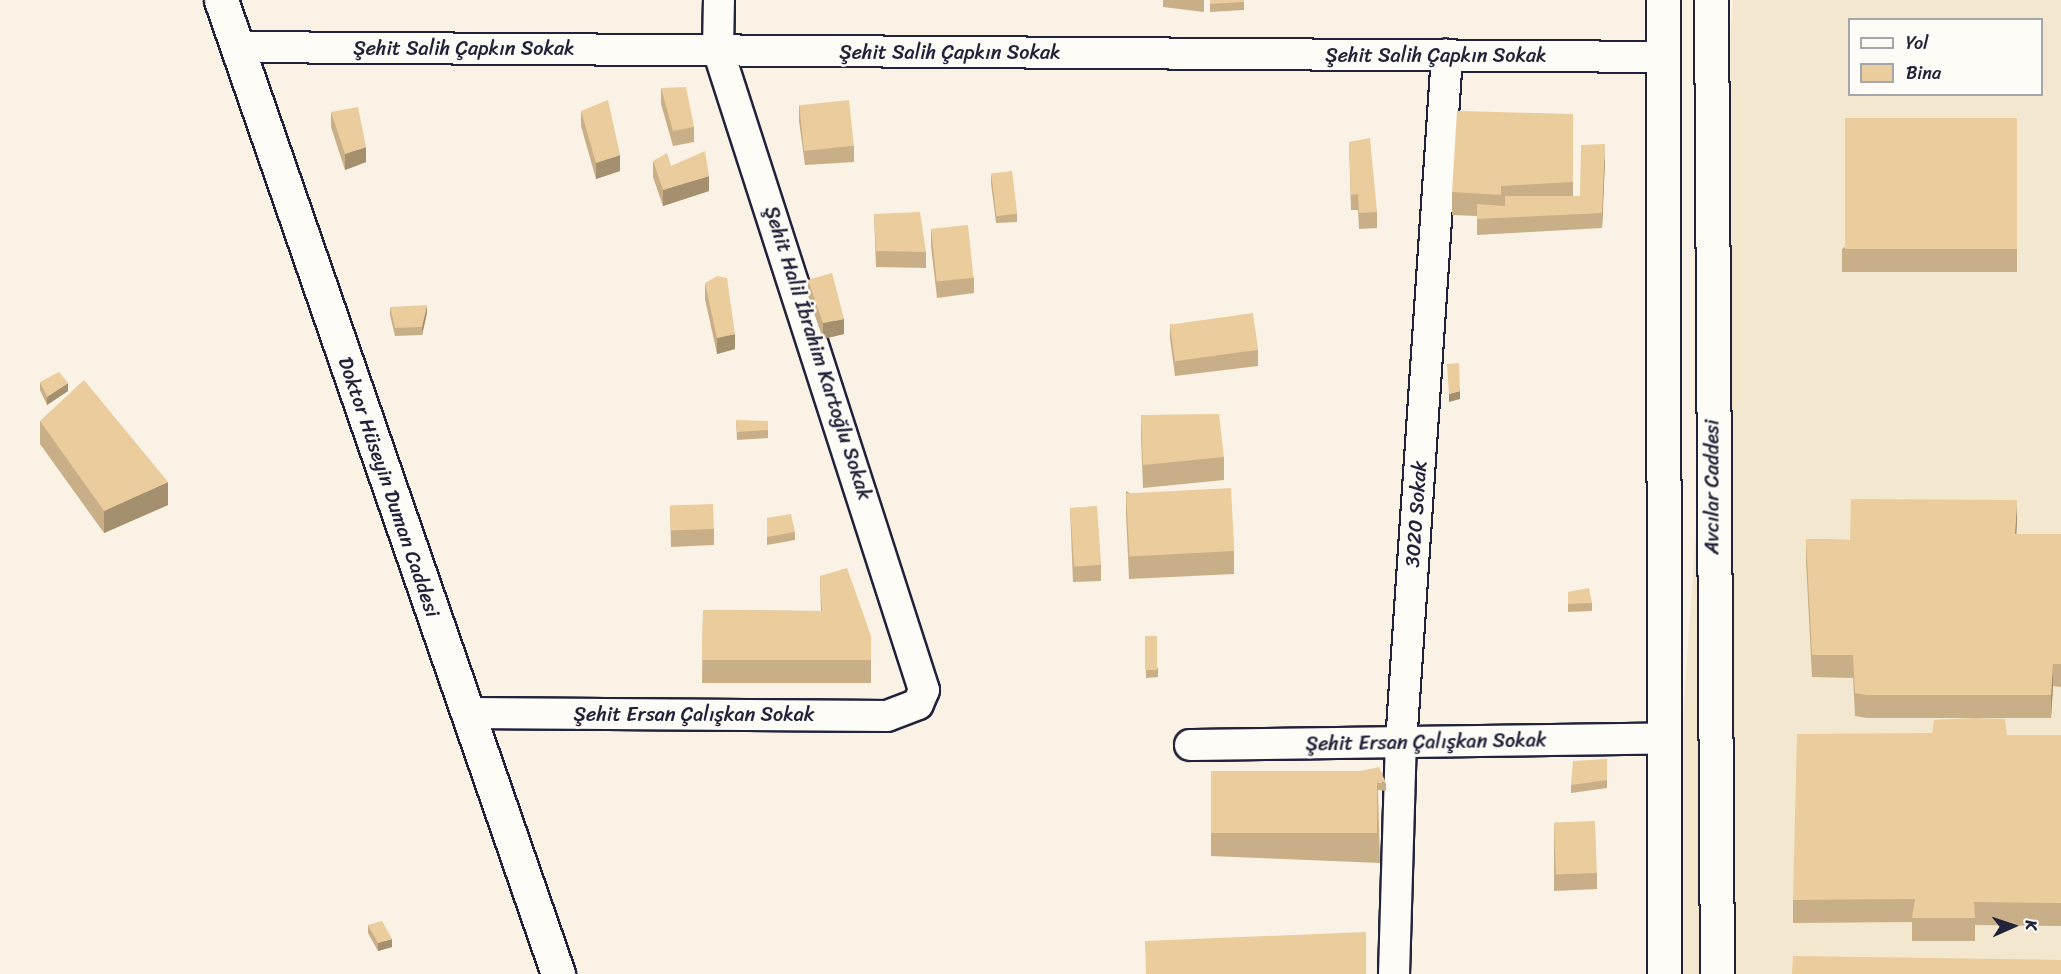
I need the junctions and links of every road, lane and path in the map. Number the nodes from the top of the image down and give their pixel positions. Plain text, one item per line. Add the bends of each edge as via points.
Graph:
1 (221, 0) edge
2 (719, 0) edge
3 (1663, 0) edge
4 (1711, 0) edge
5 (237, 47) junction
6 (718, 50) junction
7 (1447, 55) junction
8 (1662, 57) junction
9 (918, 704) joint
10 (467, 712) junction
11 (1662, 738) junction
12 (1401, 744) junction
13 (1190, 745) dead end
14 (558, 974) edge
15 (1394, 974) edge
16 (1664, 974) edge
17 (1717, 974) edge

1 - 5 main road, Doktor Hüseyin Duman Caddesi
2 - 6 street, Şehit Halil İbrahim Kartoğlu Sokak
3 - 8 main road
4 - 17 main road, Avcılar Caddesi
5 - 6 street, Şehit Salih Çapkın Sokak
5 - 10 main road, Doktor Hüseyin Duman Caddesi
6 - 7 street, Şehit Salih Çapkın Sokak
6 - 9 street, Şehit Halil İbrahim Kartoğlu Sokak via 921,670 924,690
7 - 8 street, Şehit Salih Çapkın Sokak
7 - 12 street, 3020 Sokak
8 - 11 main road
9 - 10 street, Şehit Ersan Çalışkan Sokak via 887,716
10 - 14 main road, Doktor Hüseyin Duman Caddesi
11 - 12 street, Şehit Ersan Çalışkan Sokak
11 - 16 main road
12 - 13 street, Şehit Ersan Çalışkan Sokak
12 - 15 street, 3020 Sokak

